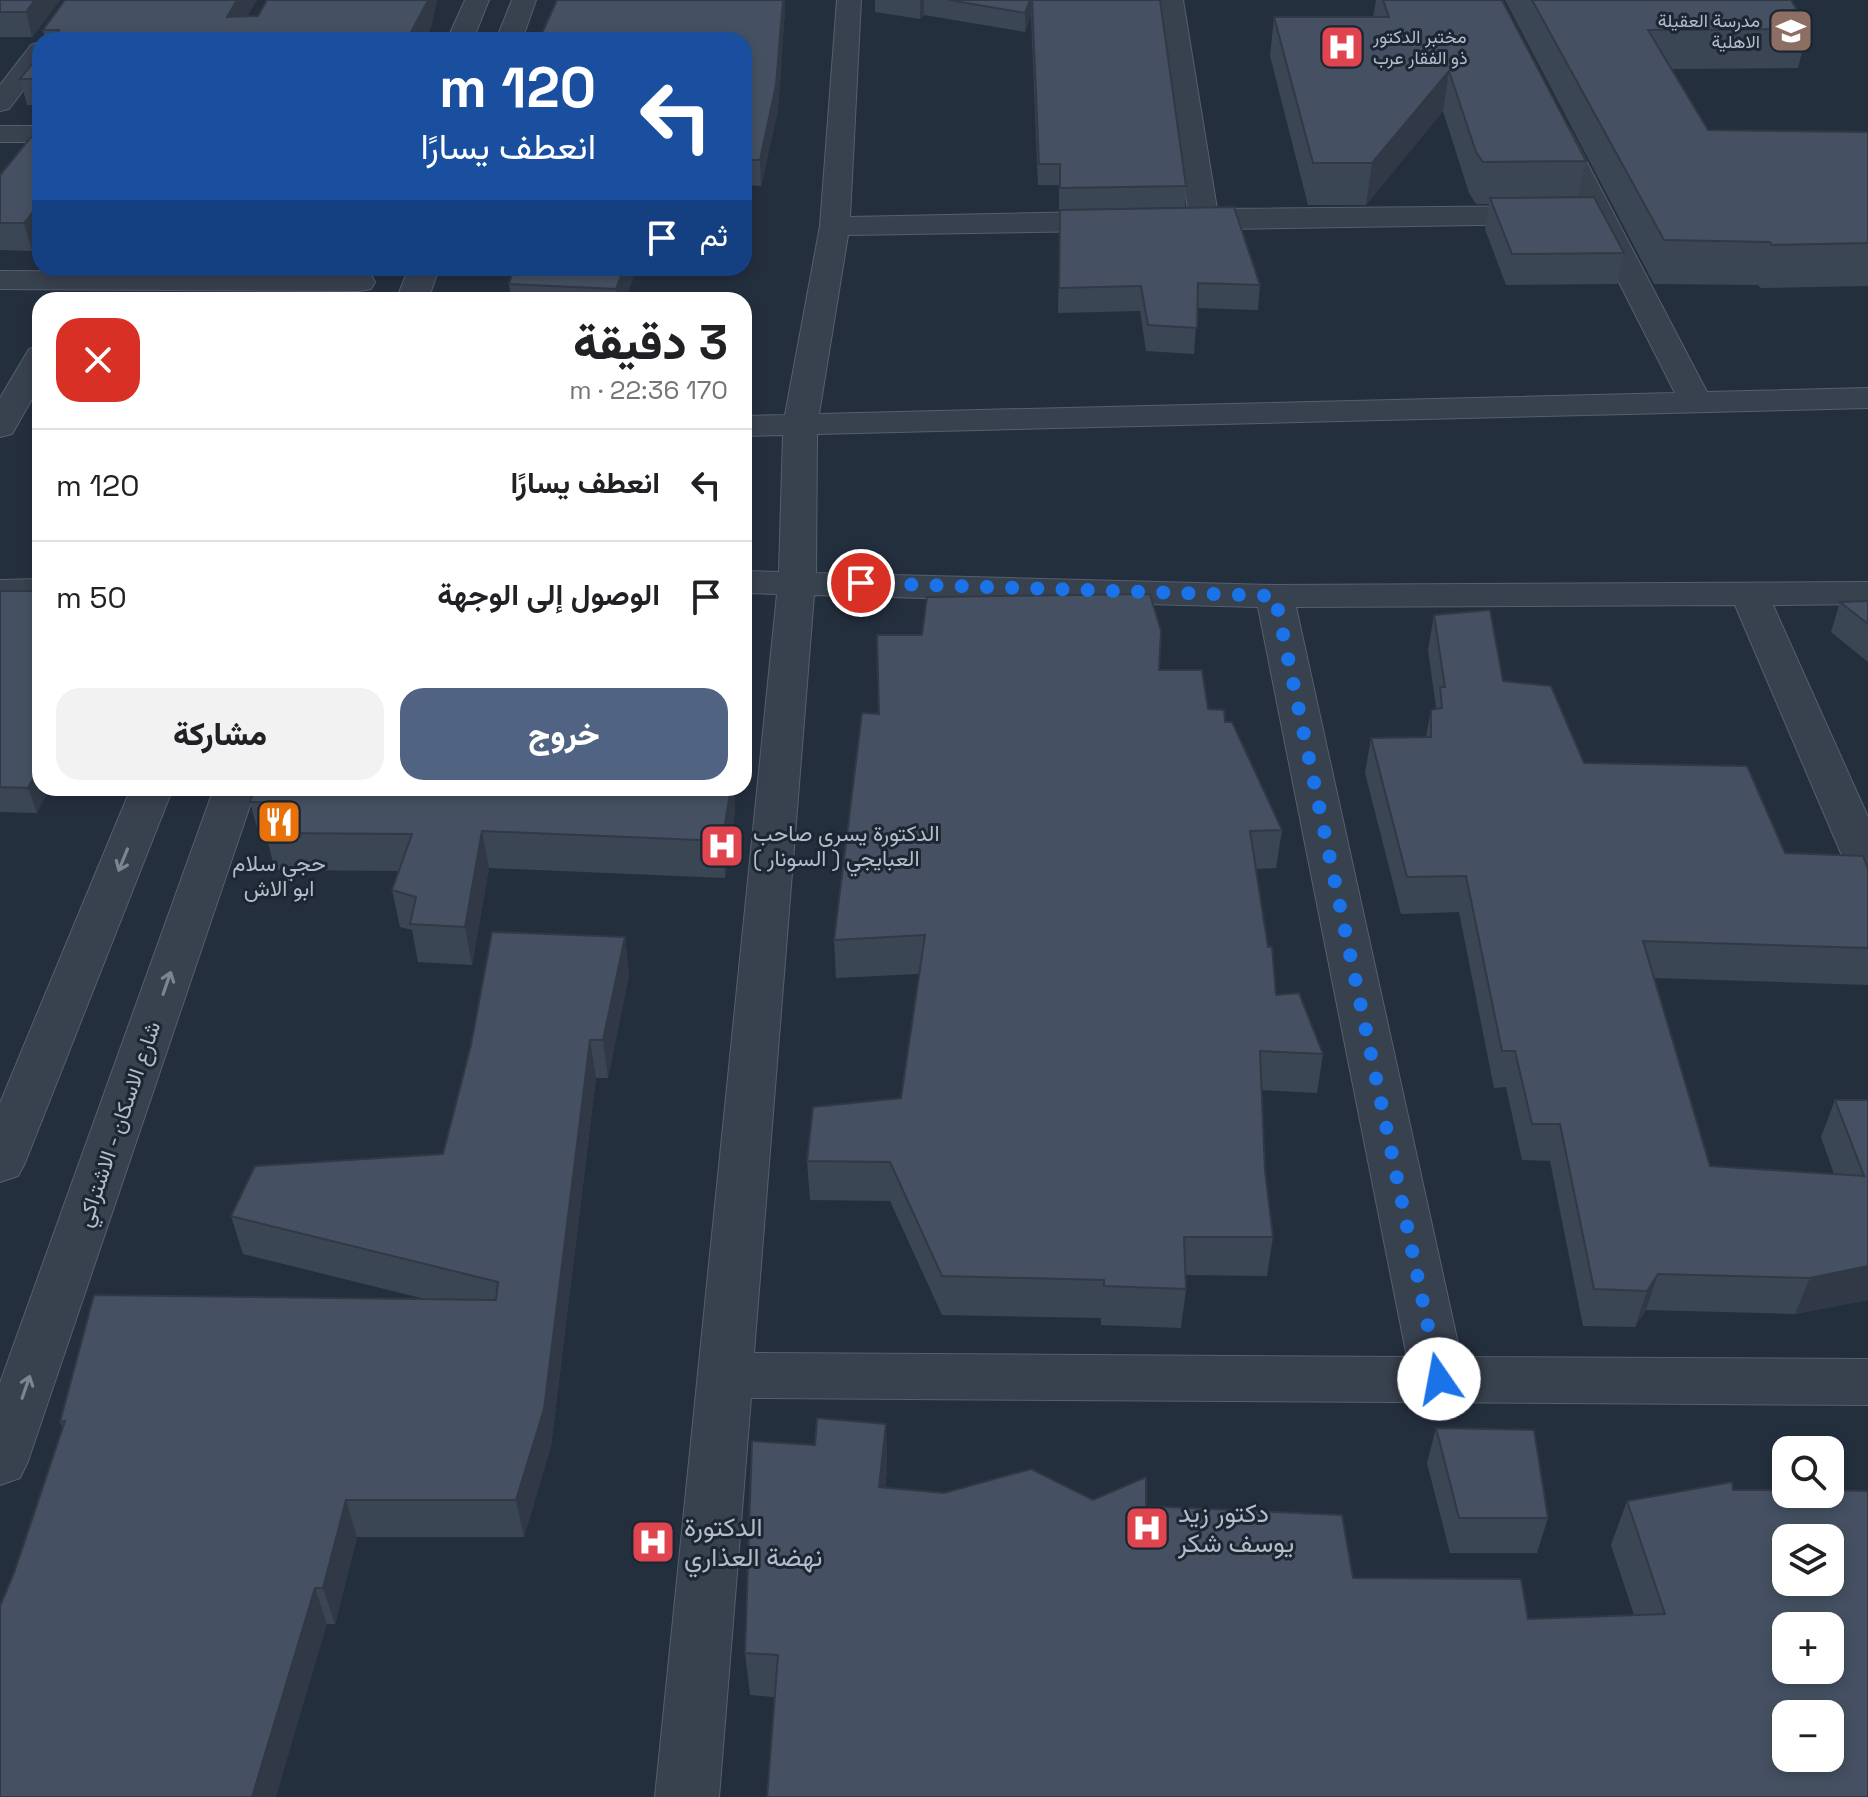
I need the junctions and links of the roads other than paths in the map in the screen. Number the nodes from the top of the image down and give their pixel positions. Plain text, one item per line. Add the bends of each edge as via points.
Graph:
1 (477, 0) edge
2 (524, 0) edge
3 (849, 0) edge
4 (1171, 0) edge
5 (463, 32) edge
6 (512, 32) edge
7 (32, 60) edge
8 (0, 103) edge
9 (1544, 108) edge
10 (0, 134) edge
11 (32, 134) edge
12 (1598, 215) junction
13 (1204, 218) junction
14 (835, 226) junction
15 (0, 280) edge
16 (360, 283) edge
17 (77, 290) edge
18 (32, 370) edge
19 (1868, 398) edge
20 (1696, 402) junction
21 (800, 425) junction
22 (752, 426) edge
23 (0, 427) edge
24 (797, 581) junction
25 (752, 582) edge
26 (32, 590) edge
27 (0, 591) edge
28 (1868, 593) edge
29 (1750, 595) junction
30 (1275, 596) junction
31 (149, 796) edge
32 (232, 796) edge
33 (1868, 865) edge
34 (4, 1142) edge
35 (726, 1375) junction
36 (1439, 1379) junction
37 (1868, 1382) edge
38 (0, 1461) edge
39 (687, 1797) edge

1 - 5 street
2 - 6 street
3 - 14 street
4 - 13 street
7 - 8 street
9 - 12 street
10 - 11 street
12 - 13 street
12 - 20 street
13 - 14 street
14 - 21 street
15 - 17 street
16 - 17 street
18 - 23 street
19 - 20 street
20 - 21 street
21 - 22 street
21 - 24 street
24 - 25 street
24 - 30 street
24 - 35 street
26 - 27 street
28 - 29 street
29 - 30 street
29 - 33 street
30 - 36 street
31 -> 34 street
38 -> 32 street, شارع الاسكان - الاشتراكي
35 - 36 street
35 - 39 street
36 - 37 street

